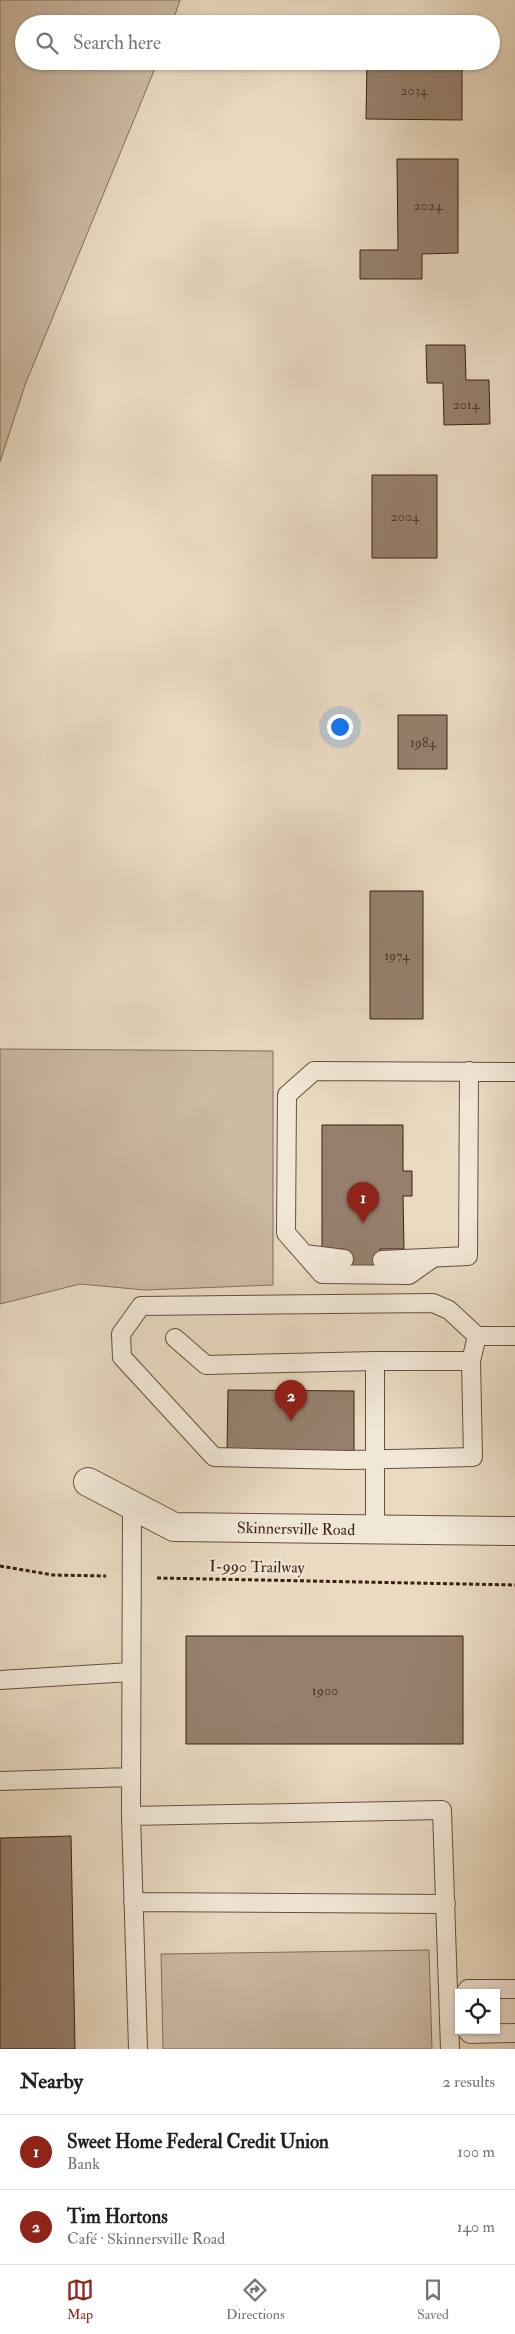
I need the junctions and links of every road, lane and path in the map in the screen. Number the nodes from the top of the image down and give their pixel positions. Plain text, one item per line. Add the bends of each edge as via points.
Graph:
1 (469, 1071) junction
2 (515, 1072) edge
3 (305, 1254) junction
4 (433, 1258) junction
5 (344, 1259) dead end
6 (382, 1260) dead end
7 (477, 1336) junction
8 (515, 1336) edge
9 (175, 1338) dead end
10 (375, 1361) junction
11 (471, 1361) junction
12 (375, 1459) junction
13 (88, 1482) dead end
14 (132, 1505) junction
15 (376, 1530) junction
16 (515, 1531) edge
17 (0, 1566) edge
18 (132, 1577) junction
19 (515, 1585) edge
20 (131, 1672) junction
21 (0, 1680) edge
22 (131, 1777) junction
23 (0, 1781) edge
24 (131, 1816) junction
25 (133, 1902) junction
26 (446, 1904) junction
27 (515, 1988) edge
28 (467, 1989) edge
29 (455, 2001) edge
30 (455, 2018) edge
31 (500, 2034) edge
32 (515, 2034) edge
33 (138, 2049) edge
34 (450, 2049) edge

1 - 2 lane
1 - 3 lane via 314,1071 287,1095 286,1233
1 - 4 lane via 468,1256
3 - 4 lane via 322,1274 409,1275
3 - 5 lane
4 - 6 lane
7 - 8 lane
7 - 11 lane
7 - 12 lane via 449,1310 432,1303 141,1306 121,1334 122,1358 214,1457
9 - 10 lane via 206,1365
10 - 11 lane
10 - 12 lane
11 - 12 lane via 473,1457
12 - 15 lane
13 - 14 street, Skinnersville Road
14 - 15 street, Skinnersville Road via 174,1527
14 - 18 lane
15 - 16 street, Skinnersville Road
17 - 18 path, I-990 Trailway via 53,1575
18 - 19 path, I-990 Trailway
18 - 20 lane
20 - 21 lane
20 - 22 lane
22 - 23 lane
22 - 24 lane
24 - 25 lane
24 - 26 lane via 442,1810
25 - 26 lane
25 - 33 lane
26 - 29 lane
27 - 28 lane
30 - 34 lane
31 - 32 lane

